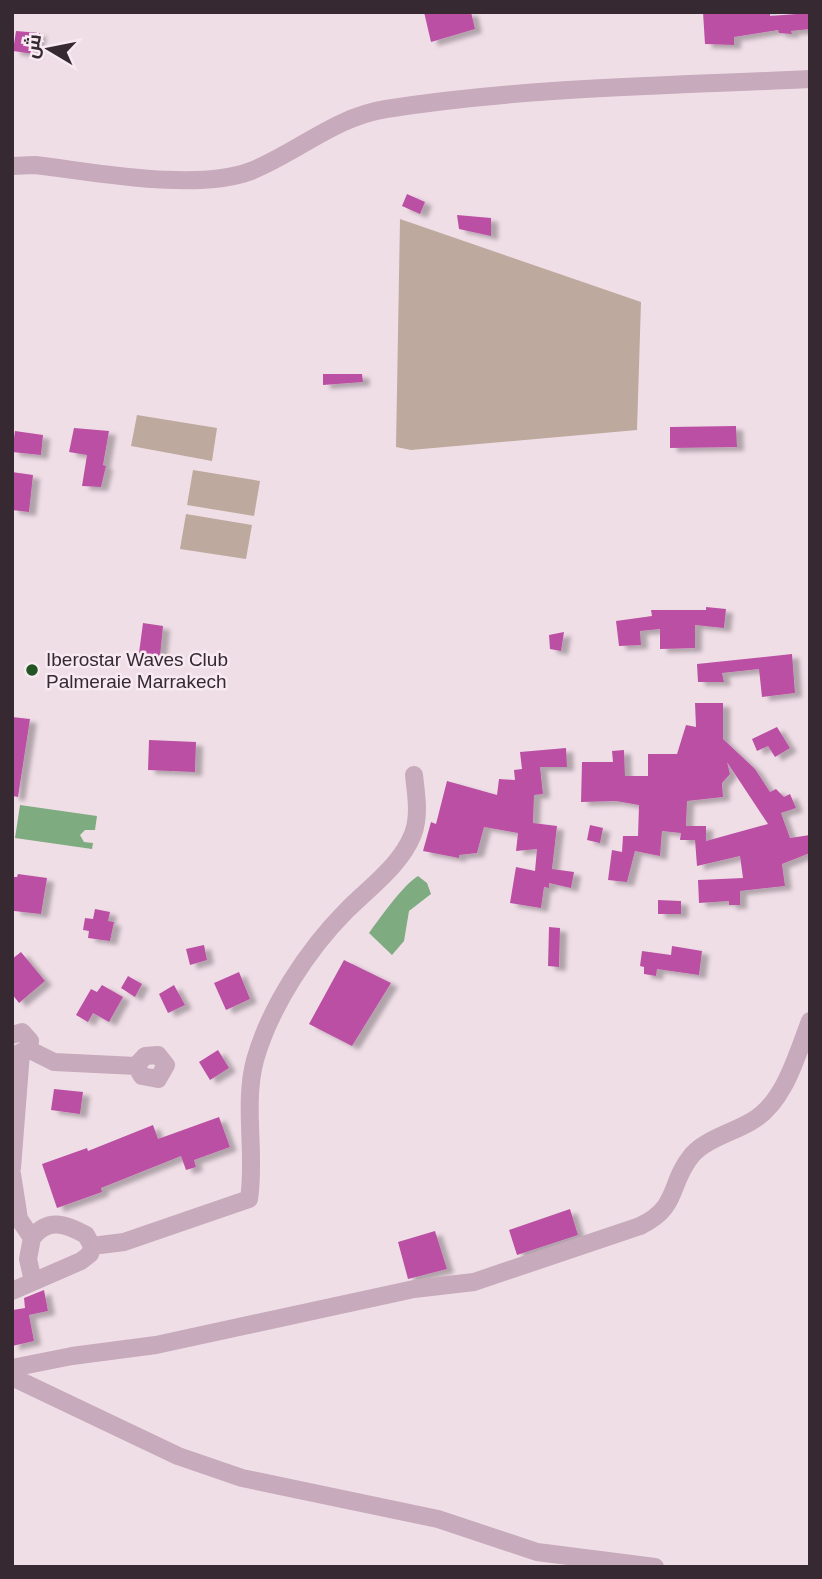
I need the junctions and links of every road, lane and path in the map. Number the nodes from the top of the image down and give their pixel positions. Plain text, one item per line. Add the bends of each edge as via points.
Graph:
1 (810, 79) edge
2 (12, 166) edge
3 (414, 775) dead end
4 (810, 1021) edge
5 (12, 1035) edge
6 (20, 1051) edge
7 (136, 1066) dead end
8 (12, 1168) edge
9 (12, 1174) edge
10 (14, 1200) edge
11 (32, 1238) junction
12 (92, 1246) junction
13 (33, 1281) junction
14 (12, 1291) edge
15 (12, 1368) edge
16 (12, 1377) edge
17 (655, 1567) edge

1 - 2 street via 540,93 383,109 339,124 248,172 185,181
3 - 12 street via 416,821 407,845 315,943 294,976 255,1060 249,1199 124,1242
4 - 15 street via 789,1073 766,1112 697,1150 664,1212 640,1226 474,1282 414,1289 156,1345
5 - 6 street via 26,1034 30,1041
6 - 7 street via 54,1062
6 - 8 street
9 - 10 street
10 - 11 street via 19,1219
11 - 12 street via 40,1228 59,1224 86,1235
11 - 13 street via 28,1259
12 - 13 street via 81,1261
13 - 14 street
16 - 17 street via 178,1456 242,1478 438,1519 537,1552

